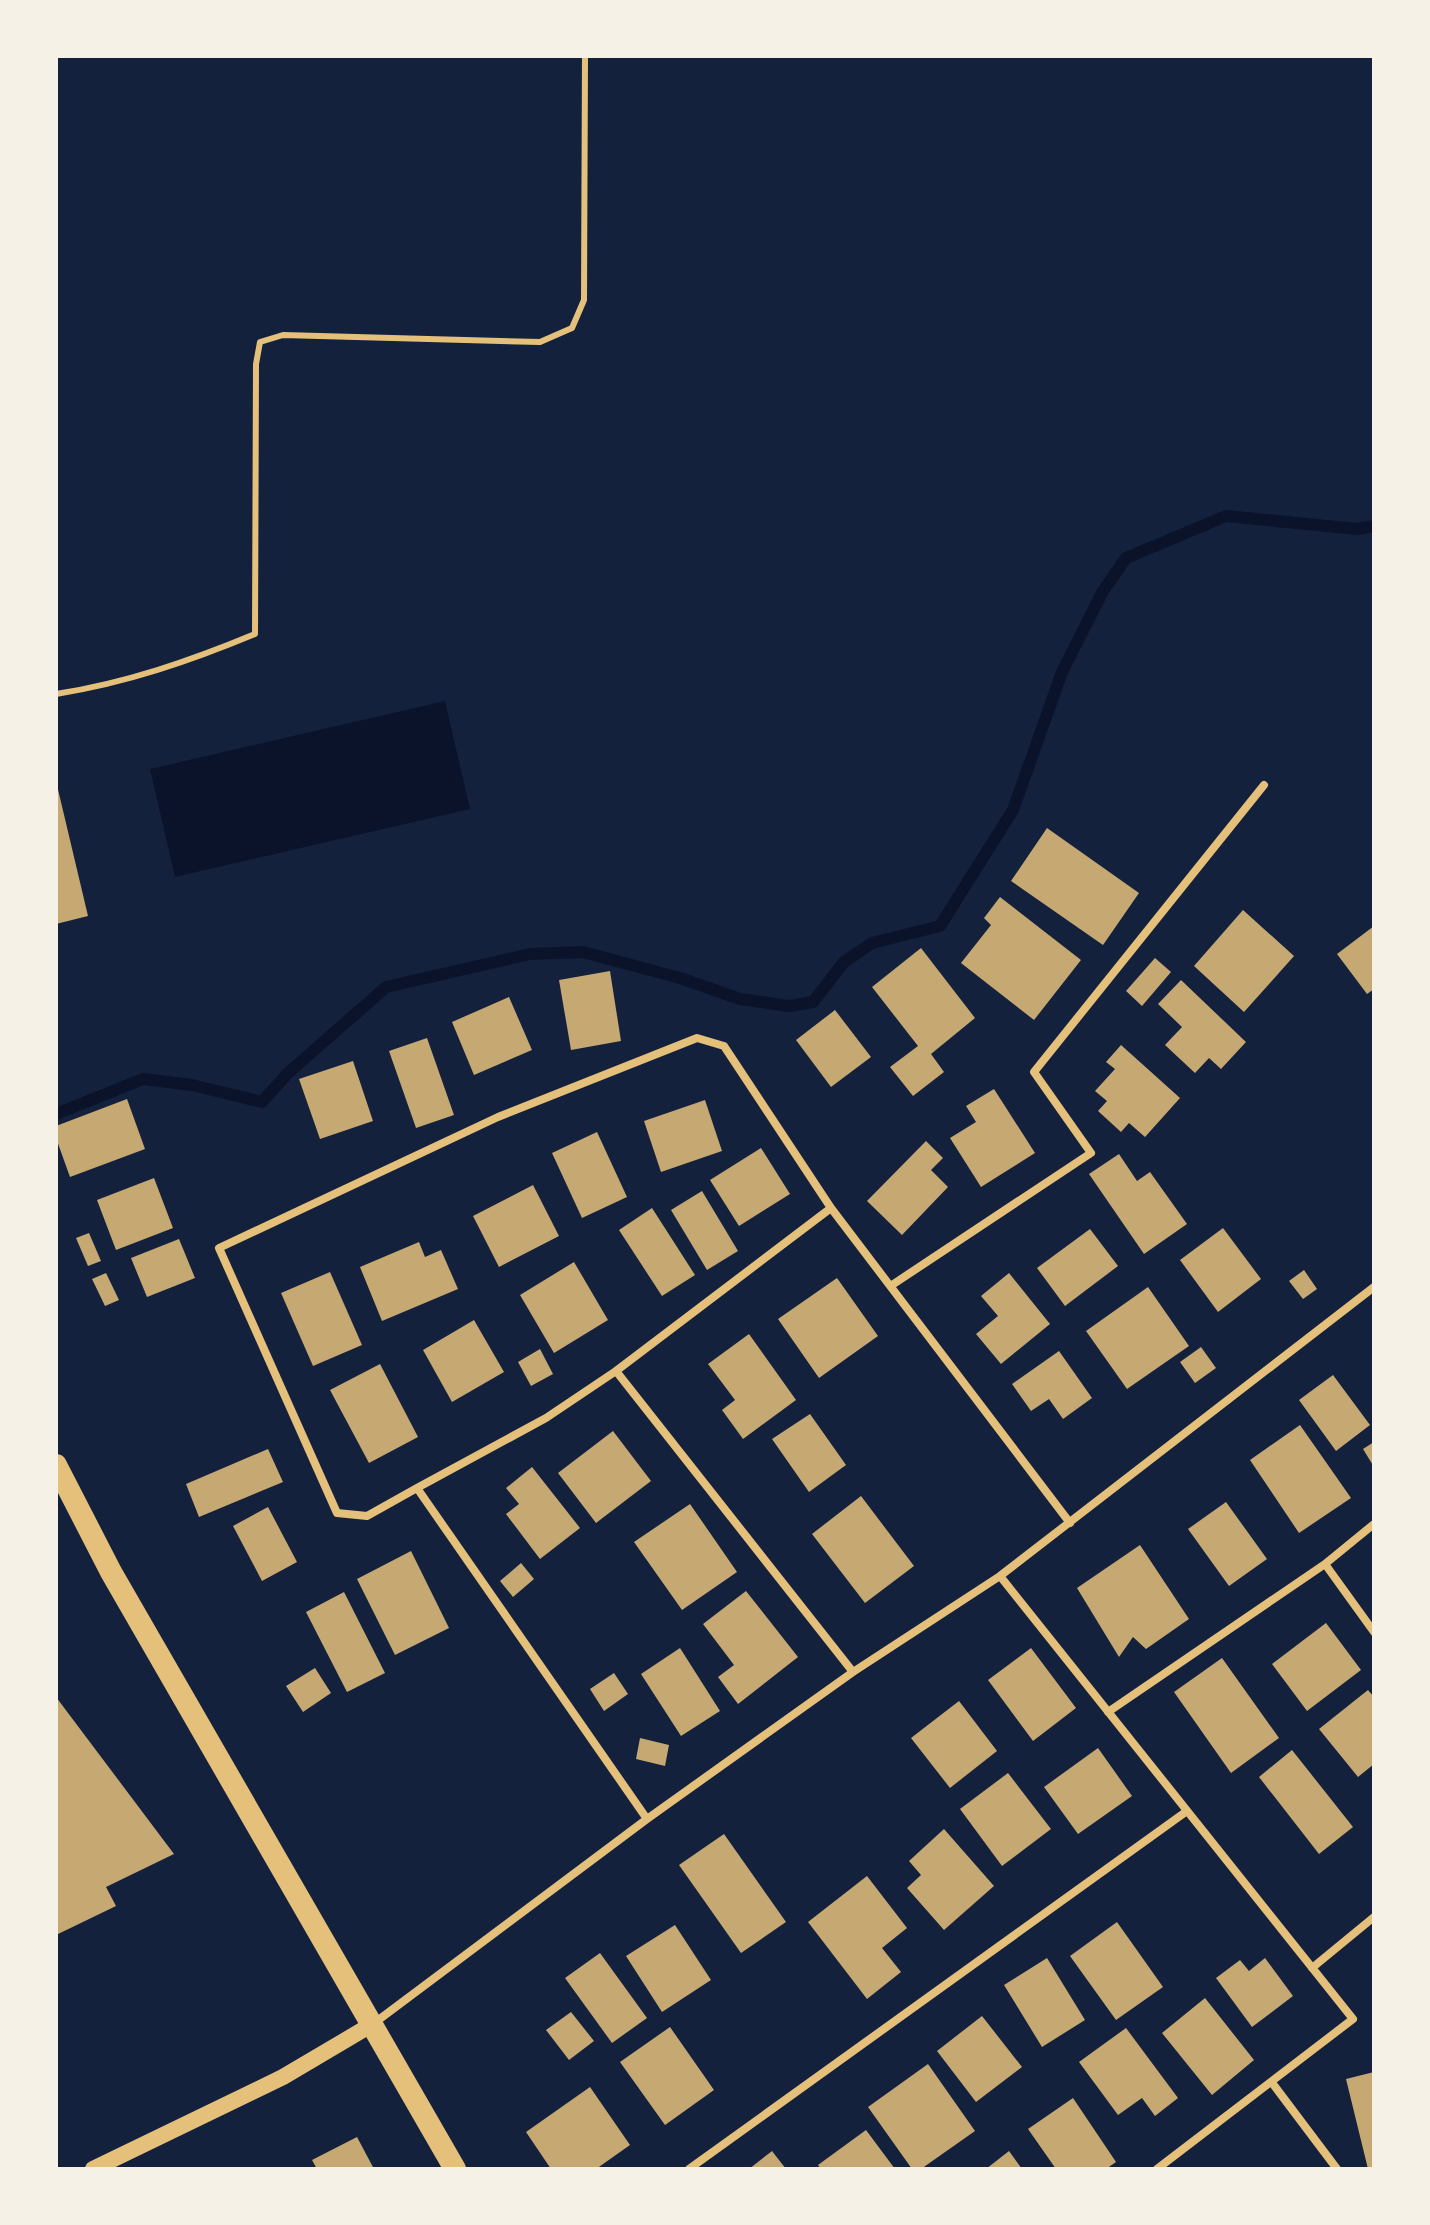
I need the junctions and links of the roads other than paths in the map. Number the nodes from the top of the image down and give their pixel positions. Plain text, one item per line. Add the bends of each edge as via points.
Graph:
1 (585, 56) edge
2 (56, 694) edge
3 (1264, 785) dead end
4 (831, 1208) junction
5 (892, 1285) junction
6 (1374, 1287) edge
7 (616, 1371) junction
8 (56, 1465) edge
9 (417, 1488) junction
10 (1070, 1523) junction
11 (1374, 1524) edge
12 (1325, 1564) junction
13 (1000, 1576) junction
14 (1374, 1632) edge
15 (853, 1672) junction
16 (1108, 1712) junction
17 (1187, 1811) junction
18 (647, 1819) junction
19 (1374, 1917) edge
20 (1312, 1968) junction
21 (371, 2025) junction
22 (1273, 2084) junction
23 (93, 2169) edge
24 (455, 2169) edge
25 (689, 2169) edge
26 (1157, 2169) edge
27 (1337, 2169) edge

1 - 2 lane via 584,300 572,328 540,342 283,335 260,342 255,634 117,684
3 - 5 street via 1034,1072 1091,1153
4 - 5 street
4 - 7 street
4 - 9 street via 724,1046 697,1038 498,1117 219,1248 337,1513 367,1516
5 - 10 street
6 - 10 street
7 - 9 street via 546,1418
7 - 15 street
8 - 21 highway via 111,1572
9 - 18 street
10 - 13 street
11 - 12 street
12 - 14 street
12 - 16 street
13 - 15 street
13 - 16 street
15 - 18 street
16 - 17 street
17 - 20 street
17 - 25 street
18 - 21 street
19 - 20 street
20 - 22 street via 1353,2019
21 - 23 main road via 283,2077
21 - 24 highway
22 - 26 street
22 - 27 street

